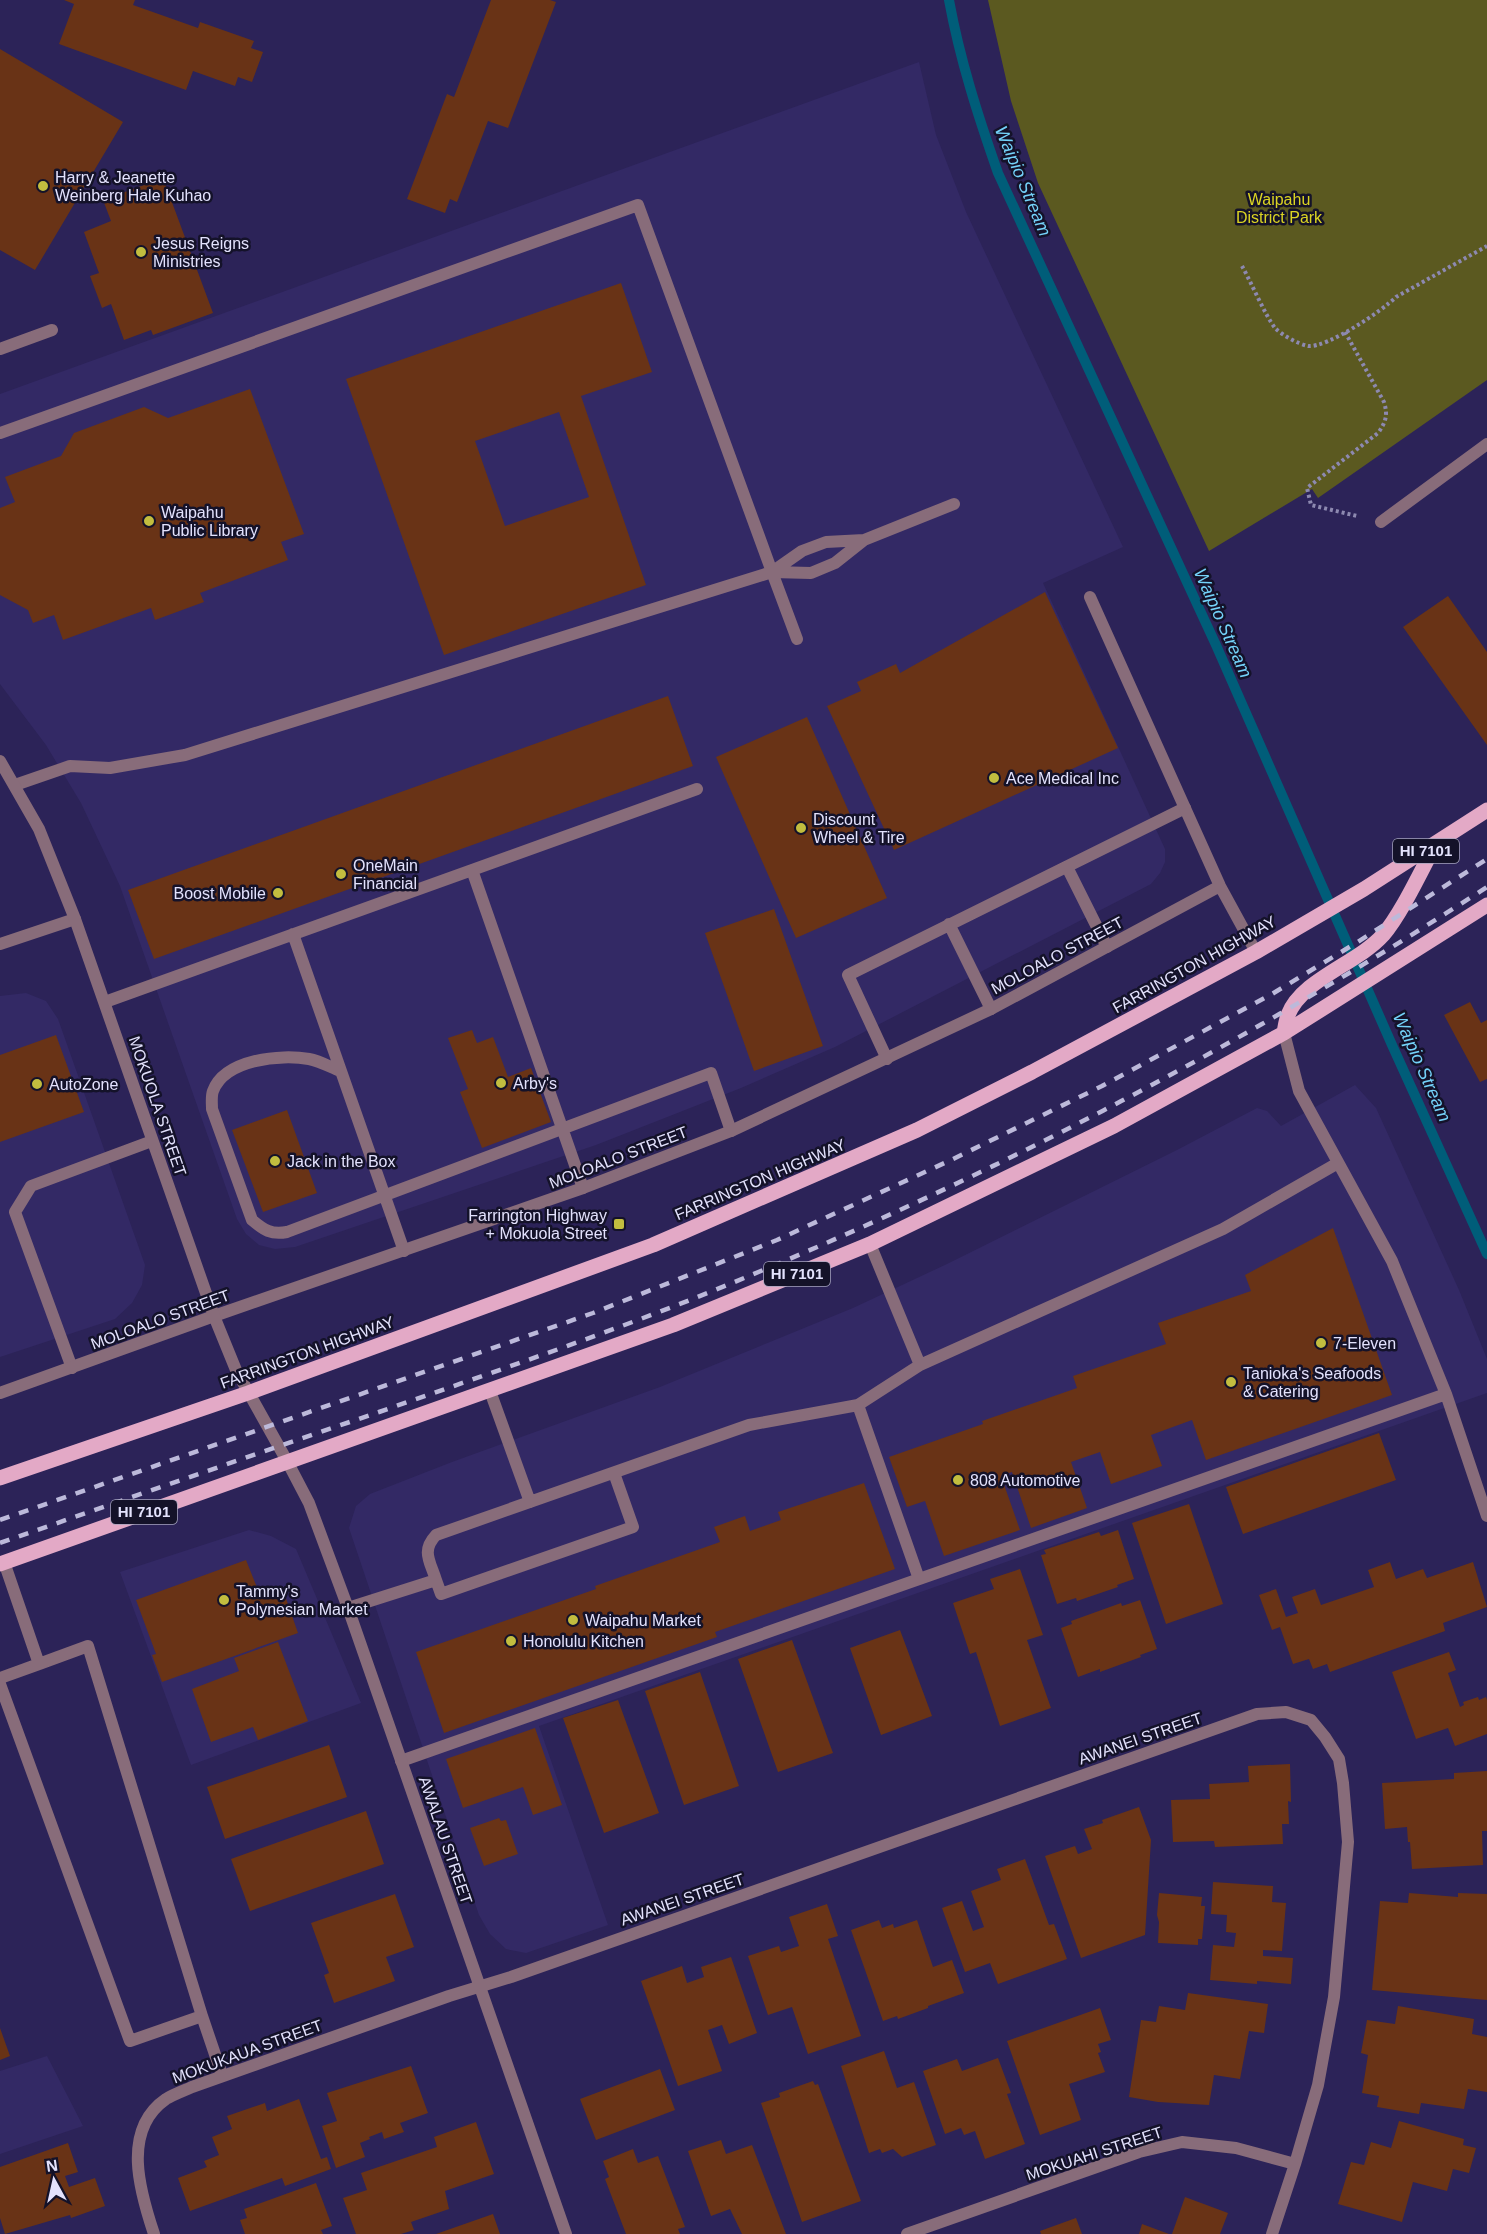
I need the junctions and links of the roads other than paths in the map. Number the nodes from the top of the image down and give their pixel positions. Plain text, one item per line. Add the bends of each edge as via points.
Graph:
1 (52, 330) dead end
2 (0, 349) edge
3 (0, 433) edge
4 (1487, 444) edge
5 (954, 504) dead end
6 (1381, 522) road end
7 (864, 540) junction
8 (772, 572) junction
9 (1090, 597) dead end
10 (797, 639) dead end
11 (0, 761) edge
12 (15, 785) junction
13 (697, 789) dead end
14 (1185, 808) junction
15 (1487, 810) edge
16 (1436, 845) junction
17 (1067, 867) junction
18 (472, 870) junction
19 (1220, 886) junction
20 (1487, 905) edge
21 (75, 919) junction
22 (949, 924) junction
23 (293, 934) junction
24 (0, 944) edge
25 (1107, 946) junction
26 (1256, 952) junction
27 (105, 1002) junction
28 (991, 1010) junction
29 (1284, 1033) junction
30 (887, 1059) junction
31 (340, 1071) junction
32 (562, 1129) junction
33 (731, 1131) junction
34 (152, 1141) junction
35 (1338, 1163) junction
36 (583, 1188) junction
37 (384, 1196) junction
38 (870, 1244) junction
39 (404, 1251) junction
40 (214, 1317) junction
41 (920, 1365) junction
42 (72, 1368) junction
43 (490, 1390) junction
44 (248, 1393) junction
45 (0, 1394) edge
46 (1446, 1394) junction
47 (858, 1405) junction
48 (287, 1461) junction
49 (614, 1473) junction
50 (0, 1478) edge
51 (530, 1502) junction
52 (1487, 1516) edge
53 (2, 1563) edge
54 (919, 1579) junction
55 (436, 1580) junction
56 (348, 1608) junction
57 (39, 1664) junction
58 (0, 1678) edge
59 (0, 1684) edge
60 (401, 1761) junction
61 (479, 1987) junction
62 (202, 2016) junction
63 (222, 2075) junction
64 (1295, 2164) junction
65 (154, 2234) edge
66 (566, 2234) edge
67 (907, 2234) edge
68 (1272, 2234) edge

1 - 2 street
3 - 8 street via 638,205
4 - 6 street
5 - 7 street
7 - 8 street via 826,542 802,551
7 - 8 street via 835,562 811,573
8 - 10 street
8 - 12 street via 185,756 110,768 70,766
9 - 14 street
11 - 12 street, MOKUOLA STREET
12 - 21 street, MOKUOLA STREET via 39,828
13 - 18 street
14 - 17 street
14 - 19 street
15 - 16 main road, FARRINGTON HIGHWAY / HI 7101
16 - 26 main road, FARRINGTON HIGHWAY / HI 7101
16 - 29 main road via 1384,933 1370,949 1298,998
17 - 22 street
17 - 25 street
18 - 23 street
18 - 32 street
19 - 25 street, MOLOALO STREET
19 - 26 street
20 - 29 main road, HI 7101
21 - 24 street
21 - 27 street, MOKUOLA STREET
22 - 28 street
22 - 30 street via 848,975
23 - 27 street
23 - 31 street
25 - 28 street, MOLOALO STREET
26 - 44 main road, FARRINGTON HIGHWAY / HI 7101 via 1032,1072 790,1187 653,1245
27 - 34 street, MOKUOLA STREET
28 - 30 street, MOLOALO STREET
29 - 35 street via 1299,1091
29 - 38 main road, HI 7101 via 1114,1126
30 - 33 street, MOLOALO STREET
31 - 37 street
31 - 37 street via 312,1059 258,1060 220,1079 213,1092 212,1109 252,1220 264,1230 287,1232
32 - 33 street via 711,1073
32 - 36 street
32 - 37 street
33 - 36 street, MOLOALO STREET
34 - 40 street, MOKUOLA STREET
34 - 42 street via 31,1186 15,1212
35 - 41 street via 1223,1229
35 - 46 street via 1392,1261
36 - 39 street, MOLOALO STREET
37 - 39 street
38 - 41 street
38 - 43 main road, HI 7101 via 673,1325
39 - 40 street, MOLOALO STREET
40 - 42 street, MOLOALO STREET
40 - 44 street, MOKUOLA STREET
41 - 47 street
42 - 45 street, MOLOALO STREET
43 - 48 main road, HI 7101
43 - 51 street
44 - 48 street, MOKUOLA STREET
44 - 50 main road, FARRINGTON HIGHWAY / HI 7101
46 - 52 street
46 - 54 street
47 - 49 street via 749,1425
47 - 54 street
48 - 53 main road, HI 7101
48 - 56 street, AWALAU STREET via 309,1503
49 - 51 street
49 - 55 street via 633,1527 441,1594
51 - 55 street via 436,1535 428,1544 427,1553
53 - 57 street
54 - 60 street
55 - 56 street
56 - 60 street, AWALAU STREET
57 - 58 street
57 - 62 street via 88,1646
59 - 62 street via 130,2042
60 - 61 street, AWALAU STREET
61 - 63 street, MOKUKAUA STREET
61 - 64 street, AWANEI STREET via 1257,1714 1286,1712 1311,1720 1339,1759 1348,1842 1334,1998 1318,2085
61 - 66 street, AWALAU STREET
62 - 63 street
63 - 65 street, MOKUKAUA STREET via 165,2100 146,2120 137,2146 138,2172
64 - 67 street, MOKUAHI STREET via 1236,2148 1182,2142 1139,2152
64 - 68 street, AWANEI STREET

